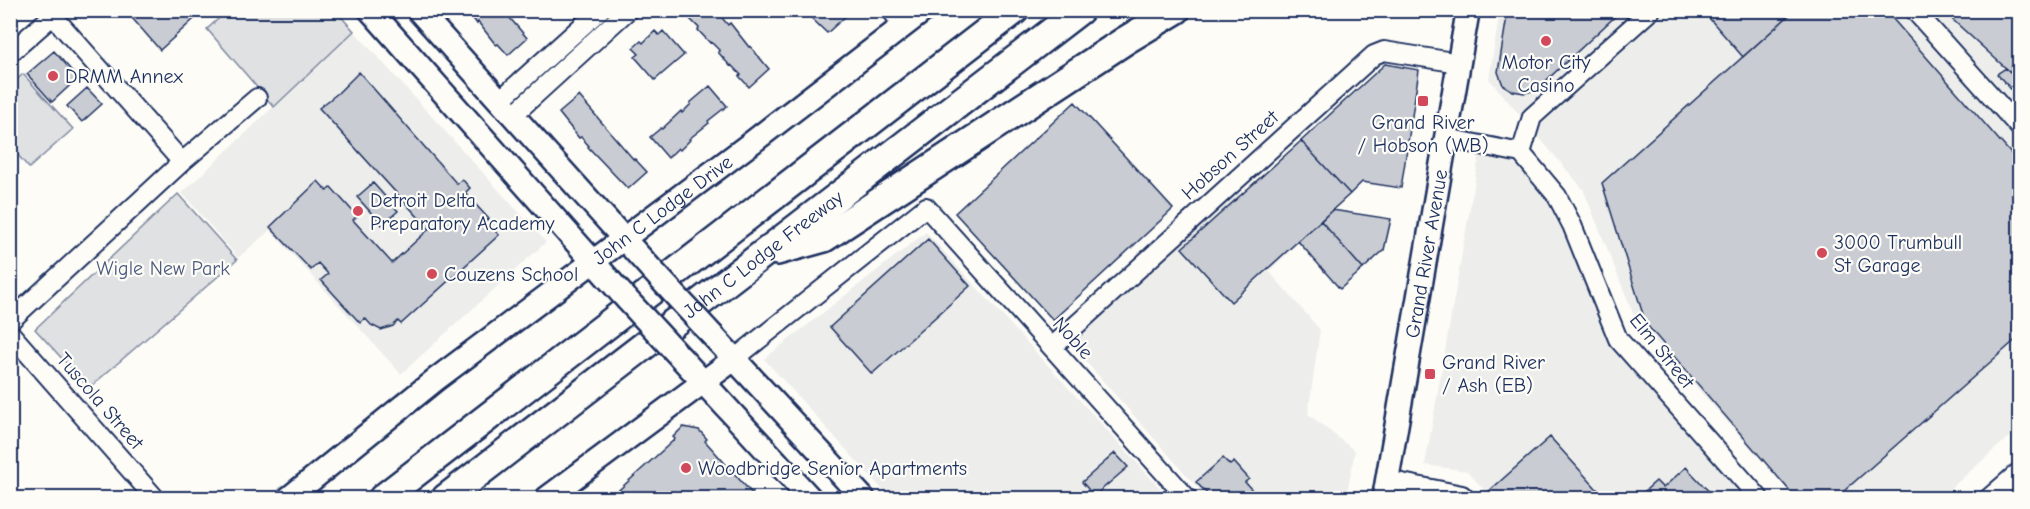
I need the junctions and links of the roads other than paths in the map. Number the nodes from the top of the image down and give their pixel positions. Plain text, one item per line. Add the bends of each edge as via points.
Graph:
1 (370, 10) edge
2 (600, 10) edge
3 (628, 10) edge
4 (924, 10) edge
5 (994, 10) edge
6 (1015, 10) edge
7 (1080, 10) edge
8 (1176, 10) edge
9 (1468, 10) edge
10 (1651, 10) edge
11 (1914, 10) edge
12 (417, 11) edge
13 (56, 13) edge
14 (897, 18) edge
15 (392, 21) edge
16 (981, 36) junction
17 (10, 53) edge
18 (1459, 63) junction
19 (257, 98) dead end
20 (506, 108) junction
21 (2019, 128) edge
22 (1446, 138) junction
23 (1521, 153) junction
24 (182, 162) junction
25 (624, 237) junction
26 (761, 256) junction
27 (592, 261) junction
28 (10, 321) edge
29 (10, 333) edge
30 (1052, 347) junction
31 (733, 360) junction
32 (704, 381) junction
33 (2019, 471) edge
34 (1386, 489) edge
35 (155, 498) edge
36 (289, 498) edge
37 (383, 498) edge
38 (446, 498) edge
39 (547, 498) edge
40 (810, 498) edge
41 (864, 498) edge
42 (1187, 498) edge
43 (1465, 498) edge
44 (1760, 498) edge
45 (1989, 498) edge

1 - 15 main road
2 - 20 street
3 - 20 street
4 - 14 main road, John C Lodge Drive
5 - 16 highway
6 - 16 highway, John C Lodge Freeway
7 - 26 highway, John C Lodge Freeway
8 - 26 highway via 824,238
9 - 18 main road, Grand River Avenue
10 - 23 street via 1532,117
11 - 21 street
12 - 20 main road
13 - 17 street
13 - 24 street
14 - 25 main road, John C Lodge Drive via 750,144
15 - 27 main road
16 - 37 highway, John C Lodge Freeway
18 - 22 main road, Grand River Avenue
18 - 30 street, Hobson Street via 1384,51 1374,55
19 - 24 street
20 - 25 main road
22 - 23 street
22 - 34 main road, Grand River Avenue
23 - 44 street, Elm Street via 1557,196 1618,339
24 - 28 street
25 - 27 main road, John C Lodge Drive
25 - 31 main road, bridge
26 - 38 highway, John C Lodge Freeway
27 - 32 main road, bridge
27 - 36 main road, John C Lodge Drive via 389,415
29 - 35 street, Tuscola Street
30 - 31 street, Noble via 926,207
30 - 42 street, Noble
31 - 32 main road
31 - 41 main road
32 - 39 main road
32 - 40 main road
33 - 45 street
34 - 43 street

